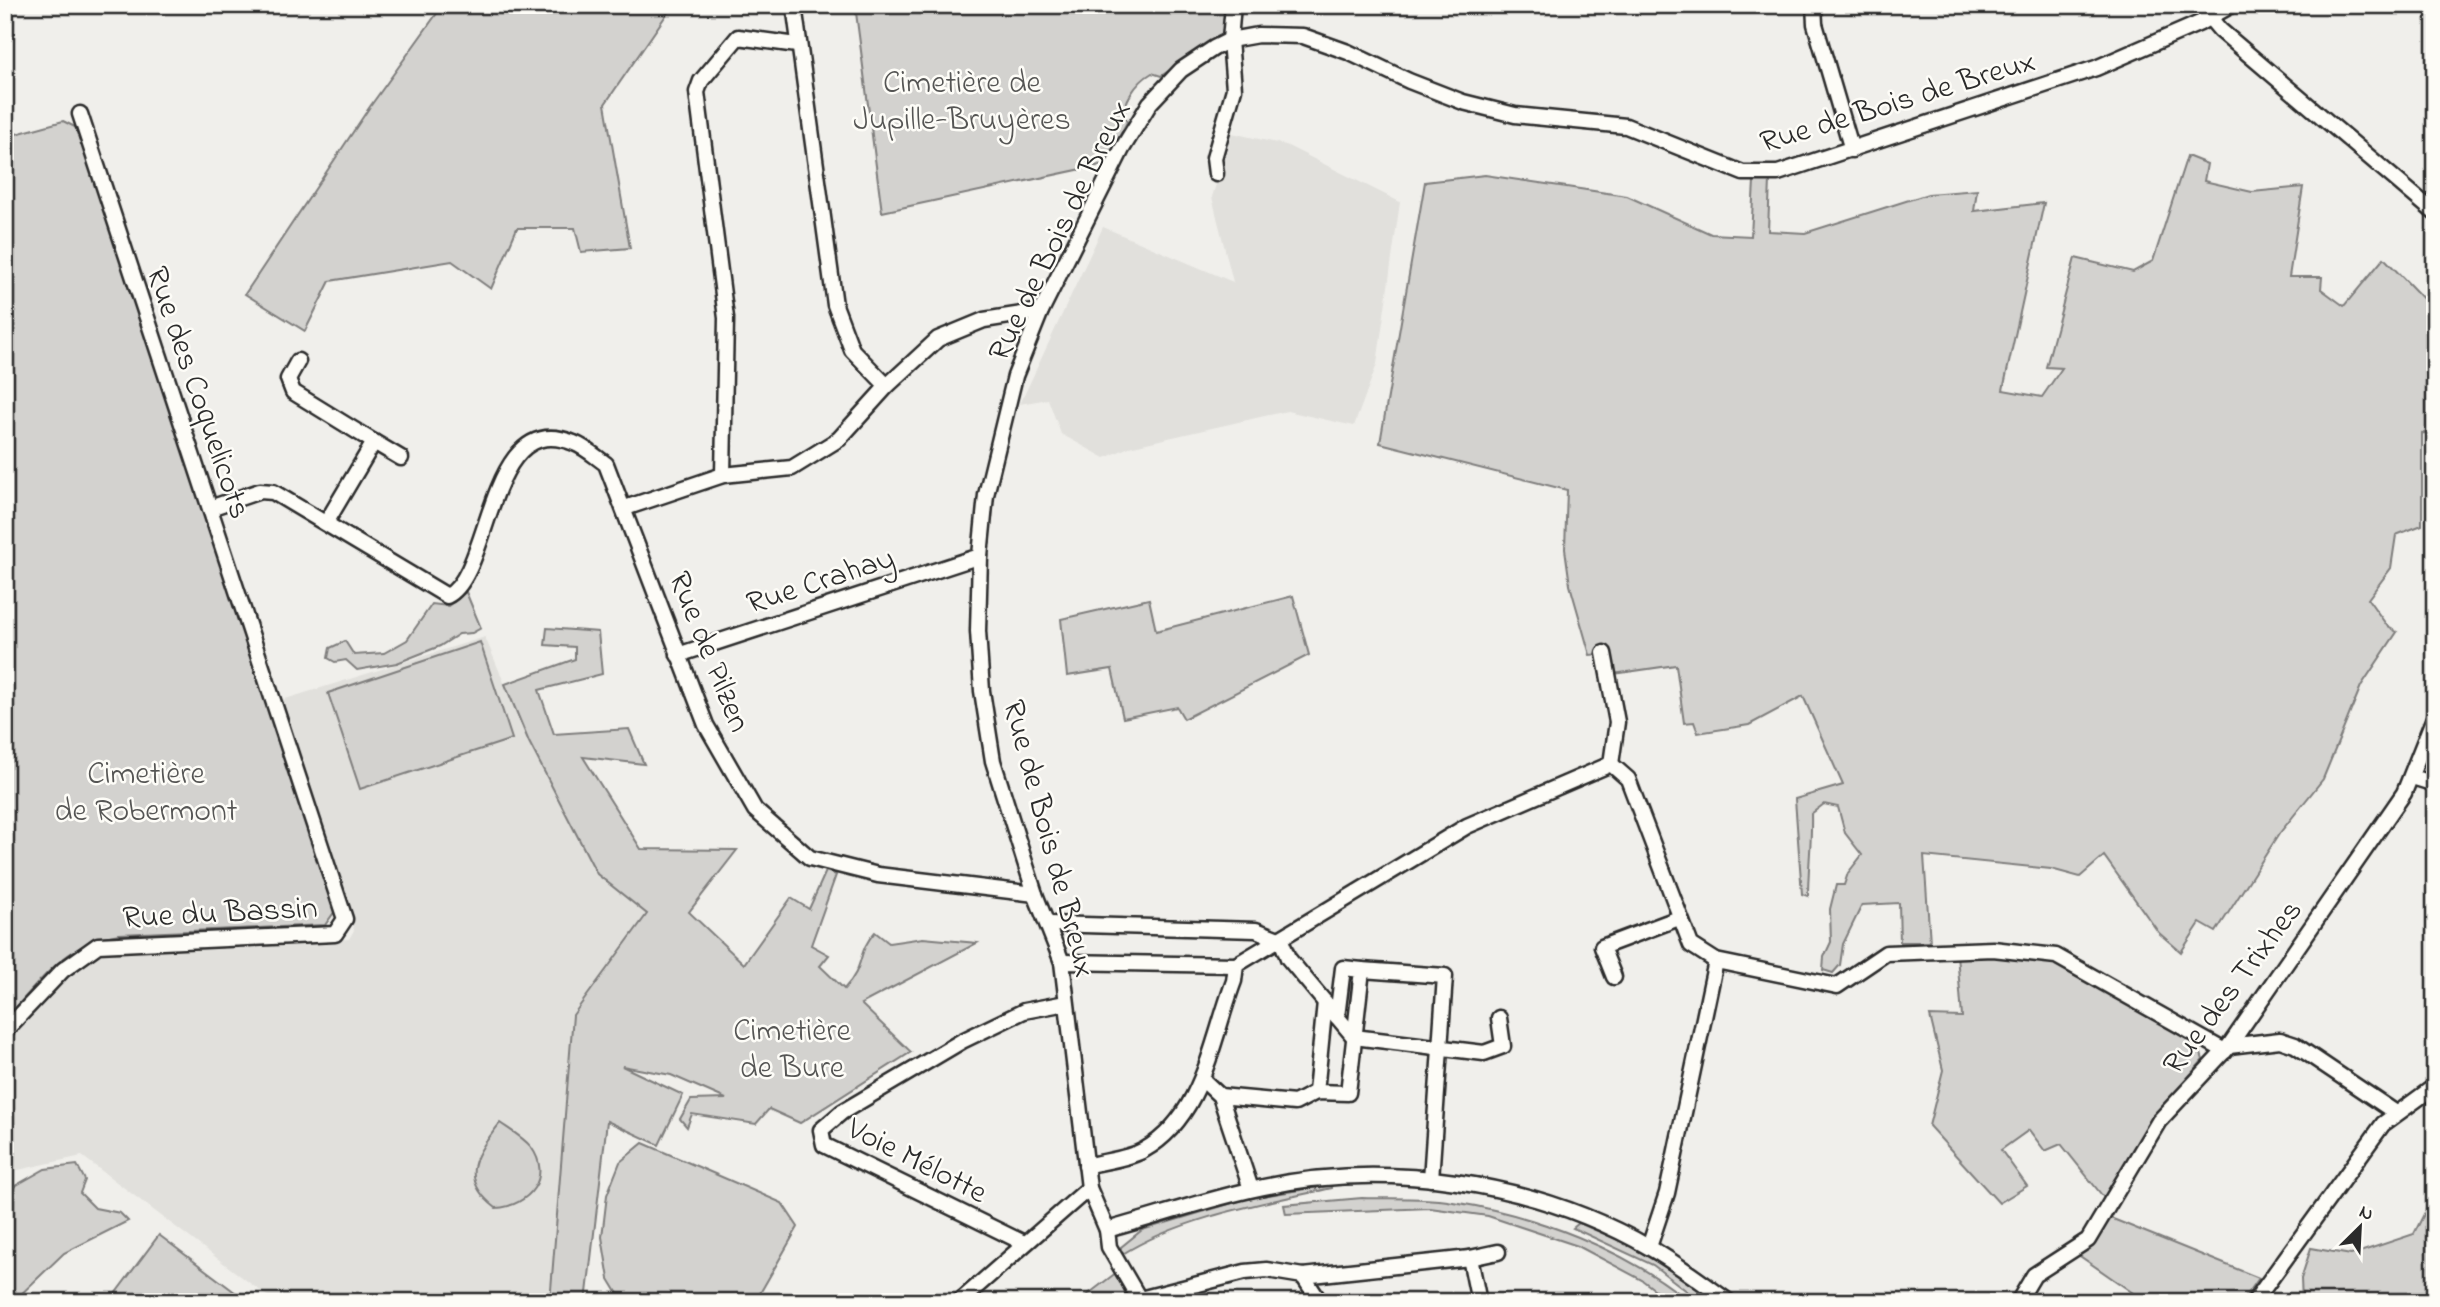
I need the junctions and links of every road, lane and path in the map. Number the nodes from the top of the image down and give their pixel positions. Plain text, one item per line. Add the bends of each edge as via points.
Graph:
1 (794, 5) edge
2 (1233, 5) edge
3 (1814, 5) edge
4 (2199, 5) edge
5 (2232, 5) edge
6 (2209, 18) junction
7 (1230, 40) junction
8 (797, 45) junction
9 (80, 114) dead end
10 (1852, 149) junction
11 (1216, 174) dead end
12 (2435, 213) edge
13 (1041, 311) junction
14 (298, 362) dead end
15 (887, 386) junction
16 (374, 442) junction
17 (401, 458) dead end
18 (723, 475) junction
19 (210, 508) junction
20 (625, 508) junction
21 (326, 523) junction
22 (980, 556) junction
23 (1604, 653) dead end
24 (678, 655) junction
25 (271, 686) joint
26 (2435, 715) edge
27 (1611, 764) junction
28 (2412, 777) junction
29 (2435, 785) edge
30 (1035, 894) junction
31 (1679, 918) junction
32 (1049, 924) junction
33 (1281, 940) junction
34 (1716, 961) junction
35 (1062, 962) junction
36 (1236, 965) junction
37 (1362, 970) junction
38 (1614, 977) dead end
39 (1325, 1002) junction
40 (1066, 1003) junction
41 (1337, 1017) junction
42 (1499, 1018) dead end
43 (5, 1031) edge
44 (1354, 1037) junction
45 (1439, 1046) junction
46 (2227, 1048) junction
47 (1202, 1079) junction
48 (2435, 1086) edge
49 (1316, 1092) junction
50 (1220, 1096) junction
51 (2396, 1113) junction
52 (1086, 1166) junction
53 (1431, 1179) junction
54 (1089, 1188) junction
55 (1251, 1189) junction
56 (1107, 1230) junction
57 (1024, 1244) junction
58 (1649, 1247) junction
59 (1498, 1252) dead end
60 (1470, 1258) junction
61 (1303, 1276) junction
62 (1140, 1301) edge
63 (959, 1302) edge
64 (1320, 1302) edge
65 (1479, 1302) edge
66 (1729, 1302) edge
67 (2018, 1302) edge
68 (2254, 1302) edge

1 - 8 street
2 - 7 street
3 - 10 street via 1815,24
4 - 6 street
5 - 6 street, Rue de Bois de Breux
6 - 10 street, Rue de Bois de Breux via 2096,68
6 - 12 street
7 - 10 street, Rue de Bois de Breux via 1303,36 1463,102 1515,115 1626,126 1743,173 1778,173
7 - 11 street via 1234,89 1214,158
7 - 13 street, Rue de Bois de Breux via 1181,70 1150,103
8 - 15 street via 835,305 852,350
8 - 18 street via 738,37 697,92 726,318
9 - 19 street, Rue des Coquelicots
13 - 15 street via 984,320 938,339
13 - 22 street, Rue de Bois de Breux via 1015,376 998,439
14 - 16 street via 288,379 293,392
15 - 18 street via 839,439 792,468
16 - 17 street
16 - 21 street
18 - 20 street
19 - 21 street via 260,491 273,492
19 - 25 street, Rue des Coquelicots
20 - 21 street, Rue de Pilzen via 606,464 574,443 555,439 534,442 508,465 470,570 456,592 447,596
20 - 24 street, Rue de Pilzen
22 - 24 street, Rue Crahay
22 - 30 street, Rue de Bois de Breux via 978,631 985,714 993,761
23 - 27 street via 1617,722
24 - 30 street, Rue de Pilzen via 706,725 755,810 810,858 878,874
25 - 43 street, Rue du Bassin via 345,919 335,934 98,945 63,970
26 - 28 street, Rue des Trixhes
27 - 31 street via 1628,779
27 - 33 street via 1467,826
28 - 29 street
28 - 46 street, Rue des Trixhes via 2393,812
30 - 32 street, Rue de Bois de Breux
31 - 34 street via 1691,946
31 - 38 street via 1602,947
32 - 33 street via 1256,930
32 - 35 street, Rue de Bois de Breux
33 - 36 street
33 - 39 street via 1288,958
34 - 46 street via 1837,986 1886,953 2039,952 2056,956
34 - 58 street via 1667,1193
35 - 36 street
35 - 40 street, Rue de Bois de Breux
36 - 47 street
37 - 41 street via 1343,968
37 - 44 street
37 - 45 street via 1445,976
39 - 41 street
39 - 49 street
40 - 52 street, Rue de Bois de Breux
40 - 57 street, Voie Mélotte via 1024,1011 962,1041 854,1104 821,1129 824,1145
41 - 44 street
42 - 45 street via 1503,1046 1484,1053
44 - 45 street
44 - 49 street via 1348,1093
45 - 53 street
46 - 51 street via 2280,1040 2295,1045
46 - 67 street, Rue des Trixhes via 2158,1121 2088,1240 2034,1275
47 - 50 street
47 - 52 street via 1176,1124 1143,1150
48 - 51 street
49 - 50 street via 1295,1103
50 - 55 street
51 - 68 street via 2374,1135
52 - 54 street, Rue de Bois de Breux
53 - 55 street via 1336,1178
53 - 58 street via 1542,1203
54 - 56 street, Rue de Bois de Breux
54 - 57 street
55 - 56 street
56 - 62 street, Rue de Bois de Breux via 1109,1247
57 - 63 street
58 - 66 street
59 - 60 street
60 - 61 street
60 - 65 street
61 - 62 street via 1267,1270 1245,1272
61 - 64 street

